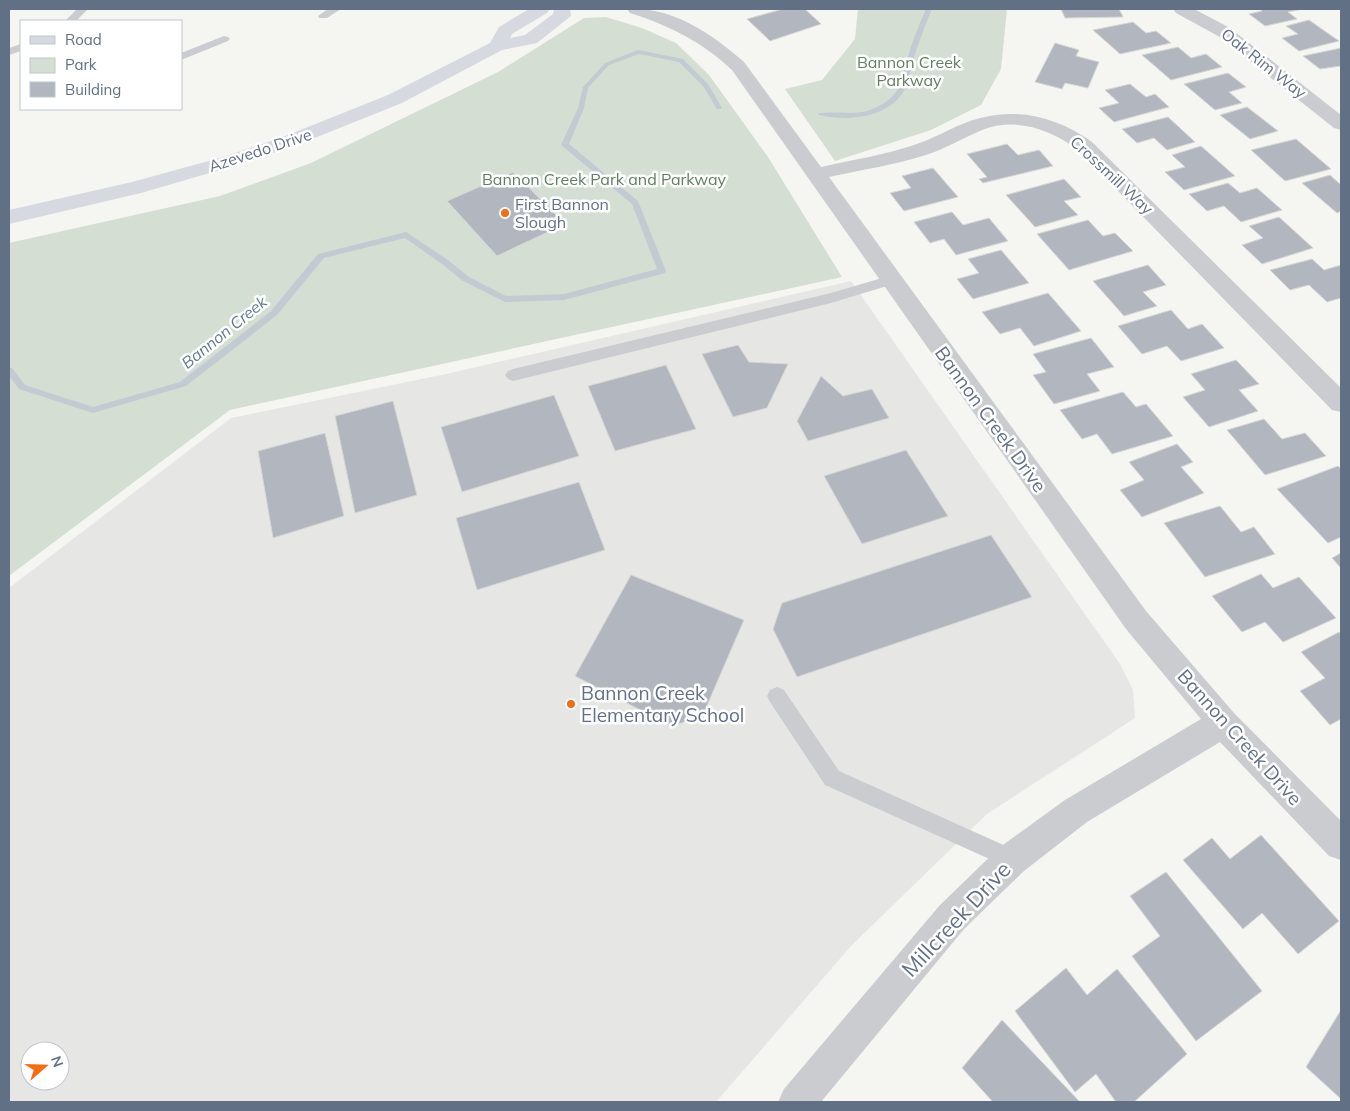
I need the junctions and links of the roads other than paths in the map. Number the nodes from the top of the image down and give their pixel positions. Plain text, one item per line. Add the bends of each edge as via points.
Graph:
1 (83, 9) edge
2 (336, 9) edge
3 (541, 9) edge
4 (562, 9) edge
5 (636, 9) edge
6 (1182, 9) edge
7 (323, 16) dead end
8 (71, 20) edge
9 (224, 39) dead end
10 (497, 46) junction
11 (182, 57) edge
12 (1341, 124) edge
13 (816, 174) junction
14 (9, 217) edge
15 (892, 280) junction
16 (513, 375) dead end
17 (1341, 403) edge
18 (777, 696) dead end
19 (1223, 722) junction
20 (1341, 844) edge
21 (1012, 859) junction
22 (797, 1102) edge

1 - 8 lane
2 - 7 lane
3 - 10 street, Azevedo Drive via 506,31
4 - 10 street, Azevedo Drive via 562,16 531,39
5 - 13 street, Bannon Creek Drive via 684,26 723,51 738,66
6 - 12 street, Oak Rim Way via 1224,32
9 - 11 lane
10 - 14 street, Azevedo Drive via 395,99 290,141 134,188
13 - 15 street, Bannon Creek Drive
13 - 17 street, Crossmill Way via 918,151 983,123 1030,120 1046,124 1085,146
15 - 16 lane via 831,298
15 - 19 street, Bannon Creek Drive via 1107,582
18 - 21 lane via 832,778
19 - 20 street, Bannon Creek Drive
19 - 21 street, Millcreek Drive via 1076,811
21 - 22 street, Millcreek Drive via 952,917

